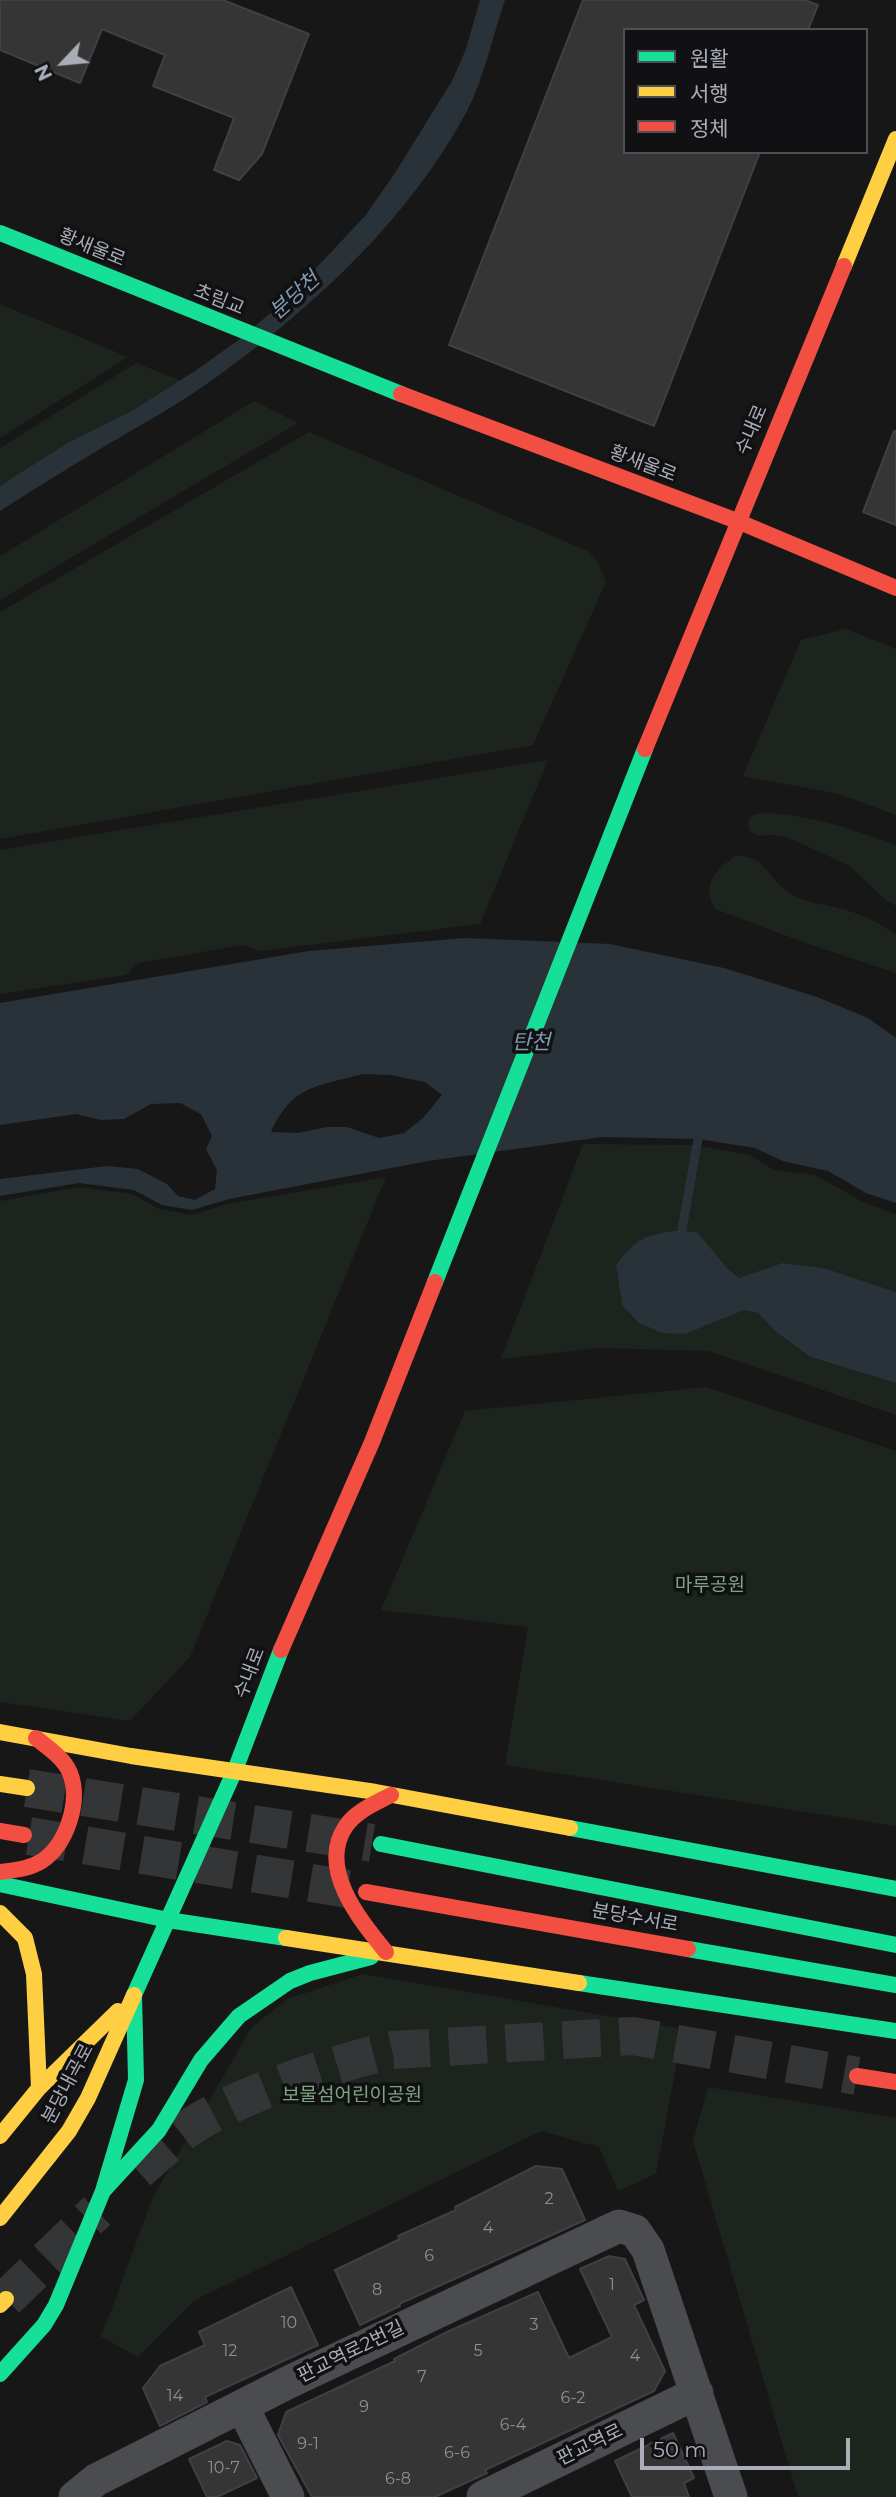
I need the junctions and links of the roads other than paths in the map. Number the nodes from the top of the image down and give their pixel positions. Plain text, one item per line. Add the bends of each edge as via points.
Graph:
1 (896, 139) edge
2 (0, 233) edge
3 (167, 302) joint
4 (373, 384) joint
5 (737, 521) junction
6 (896, 588) edge
7 (0, 1732) edge
8 (36, 1738) junction
9 (235, 1770) junction
10 (0, 1784) edge
11 (27, 1788) tunnel mouth
12 (391, 1795) junction
13 (0, 1830) edge
14 (24, 1835) tunnel mouth
15 (381, 1844) tunnel mouth
16 (0, 1872) edge
17 (0, 1884) edge
18 (896, 1889) edge
19 (366, 1892) tunnel mouth
20 (0, 1913) edge
21 (168, 1920) junction
22 (896, 1945) edge
23 (386, 1952) junction
24 (896, 1986) edge
25 (134, 1995) junction
26 (896, 2031) edge
27 (857, 2076) tunnel mouth
28 (896, 2082) edge
29 (39, 2088) junction
30 (0, 2121) edge
31 (0, 2136) edge
32 (103, 2190) junction
33 (0, 2218) edge
34 (0, 2374) edge
35 (697, 2393) junction
36 (243, 2406) junction
37 (75, 2497) edge
38 (288, 2497) edge
39 (483, 2497) edge
40 (731, 2497) edge

1 - 5 main road, 수내로
2 - 3 main road, 황새울로
3 - 4 main road, 초림교
4 - 5 main road, 황새울로
5 - 6 main road, 황새울로
5 - 9 main road, 수내로 via 372,1442 284,1643
7 - 8 main road
8 - 9 main road
8 - 16 main road via 69,1770 73,1809 55,1849 34,1866
9 - 12 main road
9 - 21 main road, 수내로
10 - 11 main road
12 - 18 main road
12 - 23 main road via 366,1807 345,1828 336,1857 350,1904
13 - 14 main road
15 - 22 main road, 분당수서로
17 - 21 main road
19 - 24 main road, 분당수서로
20 - 29 main road via 24,1938 34,1974
21 - 23 main road
21 - 25 main road, 분당내곡로
23 - 26 main road
23 - 32 main road via 290,1981 239,2016 201,2060 159,2130
25 - 29 main road, 분당내곡로
25 - 32 main road via 136,2080
25 - 33 main road, 분당내곡로 via 69,2131
27 - 28 main road
29 - 30 main road
29 - 31 main road, 분당내곡로
32 - 34 main road via 56,2305 44,2326
35 - 36 street, 판교역로2번길 via 648,2250 635,2231 619,2226
35 - 39 street, 판교역로
35 - 40 street
36 - 37 street, 판교역로2번길 via 96,2480
36 - 38 street

